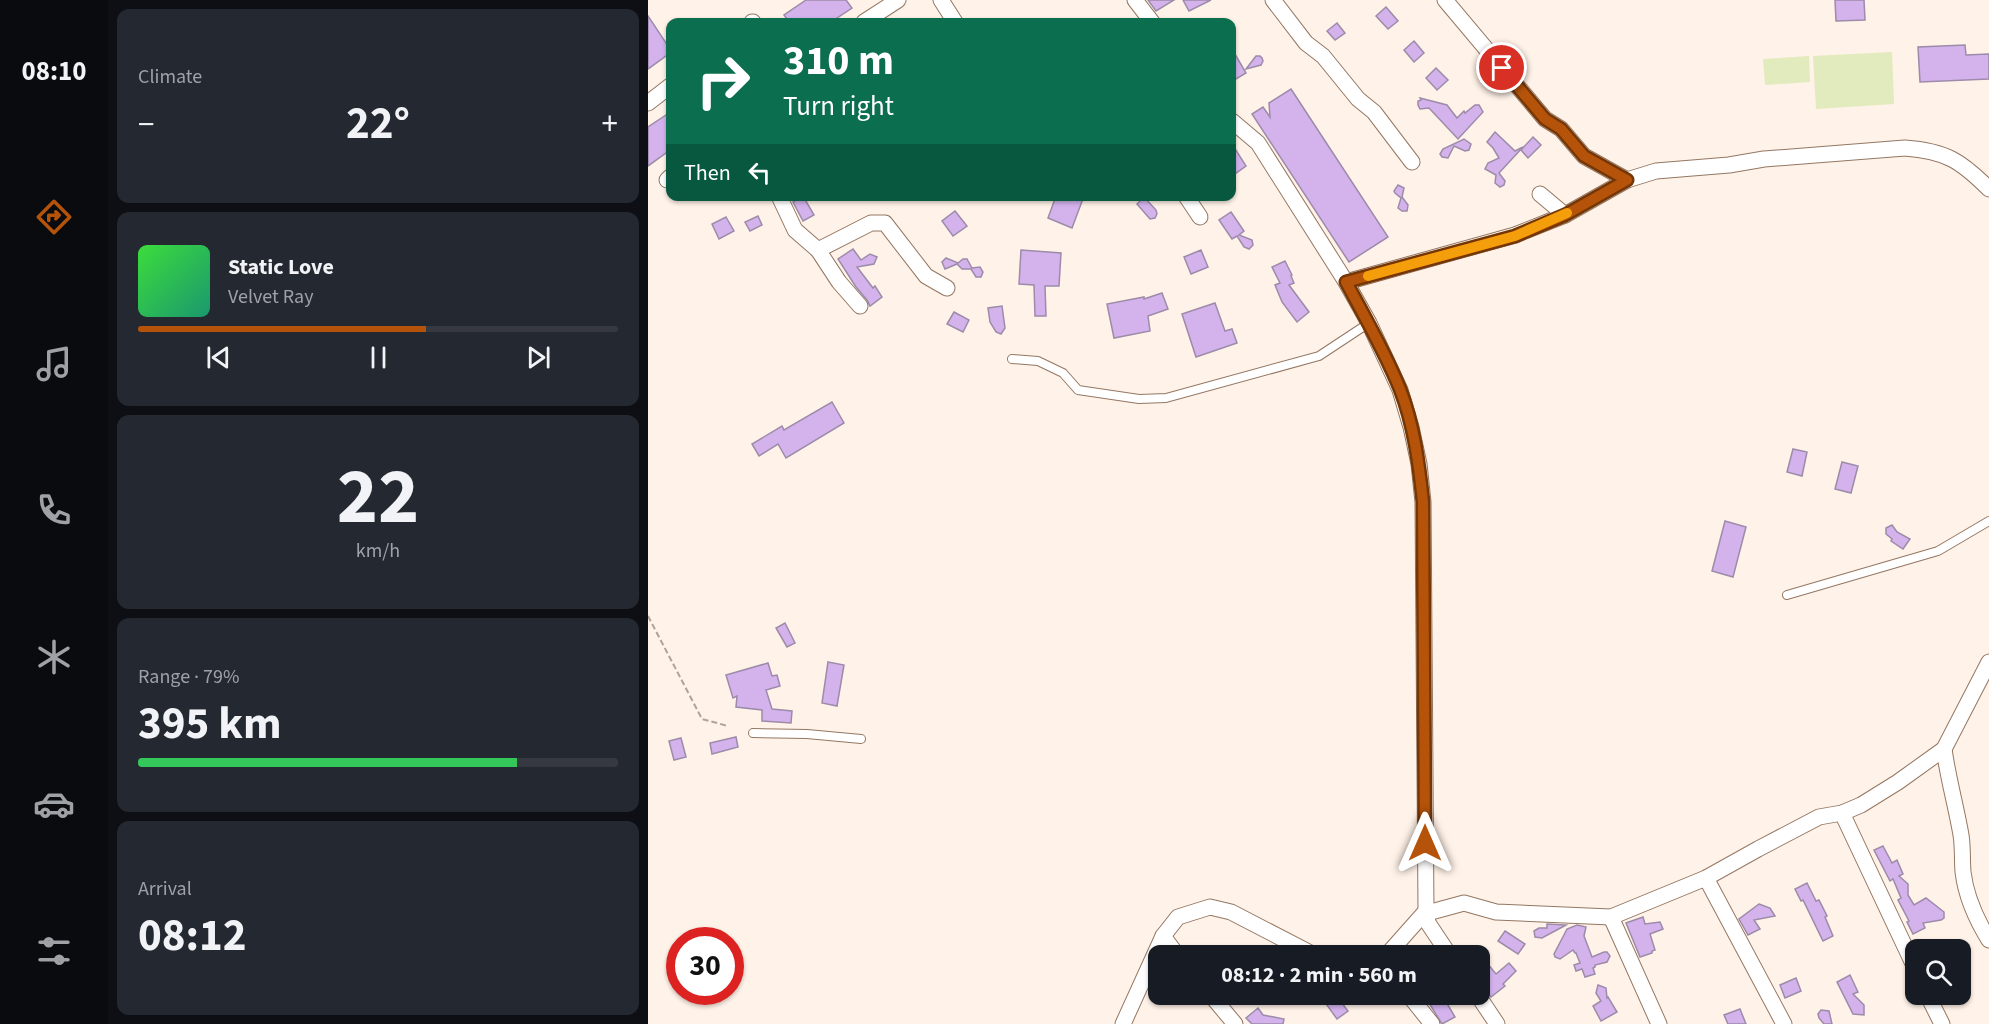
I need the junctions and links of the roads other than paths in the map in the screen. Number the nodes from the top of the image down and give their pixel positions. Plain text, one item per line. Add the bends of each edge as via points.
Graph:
1 (898, 0) edge
2 (941, 0) edge
3 (1135, 0) edge
4 (1273, 0) edge
5 (1445, 0) edge
6 (870, 18) edge
7 (952, 18) edge
8 (1149, 18) edge
9 (666, 89) edge
10 (648, 103) edge
11 (1236, 123) edge
12 (1413, 162) dead end
13 (1627, 180) junction
14 (1989, 189) edge
15 (1540, 194) dead end
16 (781, 201) edge
17 (1189, 201) edge
18 (1565, 215) junction
19 (1200, 217) dead end
20 (818, 250) junction
21 (1346, 282) junction
22 (947, 288) dead end
23 (860, 306) dead end
24 (1368, 323) junction
25 (1012, 359) dead end
26 (1989, 521) edge
27 (1787, 595) dead end
28 (1989, 662) edge
29 (753, 733) dead end
30 (861, 739) dead end
31 (1944, 748) junction
32 (1842, 813) junction
33 (1706, 878) junction
34 (1426, 911) junction
35 (1611, 917) junction
36 (1163, 936) junction
37 (1989, 940) edge
38 (1170, 945) edge
39 (1295, 945) edge
40 (1396, 945) edge
41 (1443, 945) edge
42 (1905, 947) edge
43 (1219, 1005) edge
44 (1417, 1005) edge
45 (1484, 1005) edge
46 (1932, 1005) edge
47 (1123, 1024) edge
48 (1235, 1024) edge
49 (1432, 1024) edge
50 (1497, 1024) edge
51 (1659, 1024) edge
52 (1784, 1024) edge
53 (1942, 1024) edge

1 - 6 street
2 - 7 street
3 - 8 street
4 - 12 street via 1306,43 1374,112
5 - 13 street via 1545,119 1561,129 1584,156
9 - 10 street
11 - 21 street via 1258,143
13 - 14 street via 1656,171 1905,148 1950,157
13 - 18 street
15 - 18 street
16 - 20 street via 795,230
17 - 19 street
18 - 21 street via 1515,236
20 - 22 street via 871,223 885,223 926,276
20 - 23 street
21 - 24 street
24 - 25 lane via 1319,356 1166,398 1139,399 1078,390 1063,373 1038,362
24 - 34 street via 1400,390 1412,427 1423,502
26 - 27 lane via 1938,551
28 - 31 street
29 - 30 lane
31 - 32 street via 1862,805
31 - 37 street via 1968,897
32 - 33 street via 1820,817
32 - 42 street
33 - 35 street
33 - 52 street
34 - 35 street via 1464,903 1496,912
34 - 40 street
34 - 41 street via 1428,923
35 - 51 street
36 - 38 street
36 - 39 street via 1178,917 1210,907 1231,912
36 - 47 street
43 - 48 street
44 - 49 street
45 - 50 street
46 - 53 street

